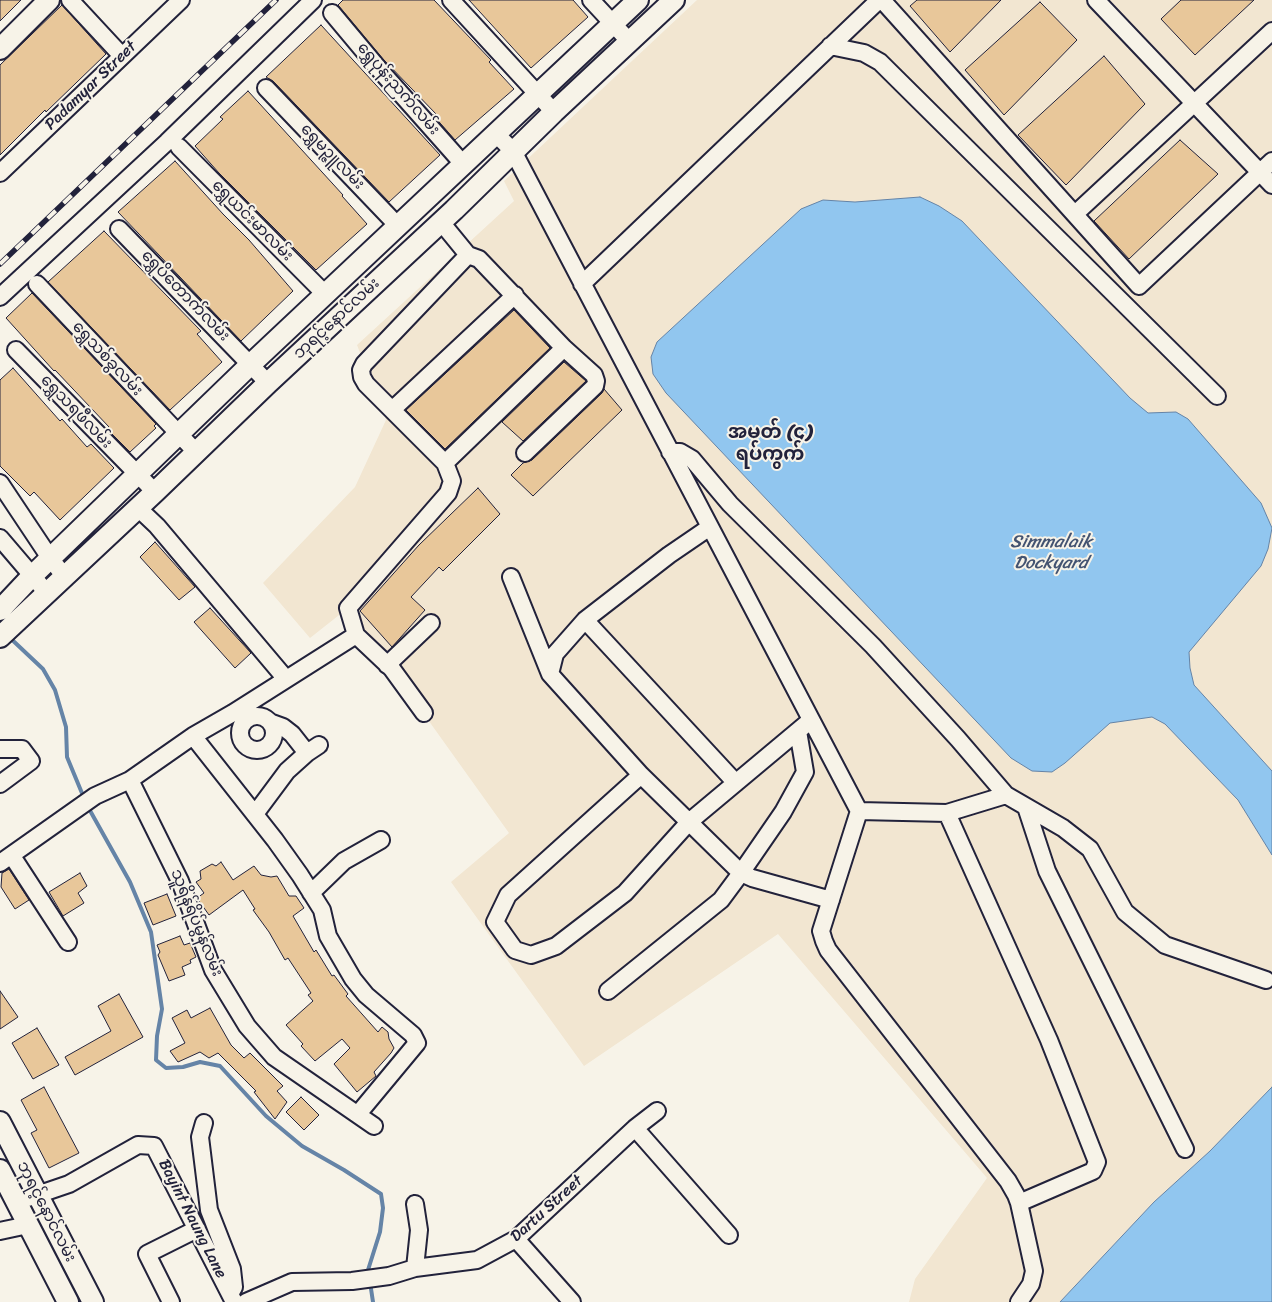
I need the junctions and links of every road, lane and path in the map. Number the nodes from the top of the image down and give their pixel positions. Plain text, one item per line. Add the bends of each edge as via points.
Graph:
1 (49, 0) edge
2 (70, 0) edge
3 (182, 0) edge
4 (313, 0) edge
5 (451, 0) edge
6 (591, 0) edge
7 (638, 0) edge
8 (674, 0) edge
9 (880, 0) edge
10 (1096, 0) edge
11 (332, 14) dead end
12 (612, 23) junction
13 (1272, 31) edge
14 (630, 42) junction
15 (830, 46) junction
16 (0, 49) edge
17 (122, 56) junction
18 (266, 88) dead end
19 (538, 94) junction
20 (1194, 103) junction
21 (554, 112) junction
22 (495, 133) junction
23 (179, 147) dead end
24 (513, 151) junction
25 (1272, 161) edge
26 (464, 165) junction
27 (1260, 172) junction
28 (0, 173) edge
29 (1272, 185) edge
30 (1075, 214) junction
31 (441, 222) junction
32 (398, 226) junction
33 (119, 228) dead end
34 (468, 255) junction
35 (36, 284) dead end
36 (582, 284) junction
37 (325, 294) junction
38 (515, 295) junction
39 (0, 297) edge
40 (564, 348) junction
41 (16, 350) dead end
42 (251, 364) junction
43 (268, 383) junction
44 (1218, 396) dead end
45 (392, 410) junction
46 (178, 434) junction
47 (196, 452) junction
48 (670, 452) junction
49 (525, 453) dead end
50 (445, 463) junction
51 (137, 474) junction
52 (0, 483) edge
53 (155, 492) junction
54 (138, 508) junction
55 (710, 528) junction
56 (0, 538) edge
57 (50, 558) junction
58 (32, 576) junction
59 (65, 577) junction
60 (511, 577) dead end
61 (48, 594) junction
62 (0, 610) edge
63 (585, 620) junction
64 (431, 624) dead end
65 (7, 631) edge
66 (356, 635) junction
67 (387, 665) junction
68 (550, 674) junction
69 (286, 679) junction
70 (424, 713) dead end
71 (811, 720) junction
72 (272, 723) dead end
73 (798, 731) junction
74 (193, 736) junction
75 (0, 749) edge
76 (641, 775) junction
77 (130, 780) junction
78 (736, 783) junction
79 (0, 784) edge
80 (1006, 795) junction
81 (1026, 807) junction
82 (859, 810) junction
83 (947, 813) junction
84 (255, 814) junction
85 (689, 822) junction
86 (381, 840) dead end
87 (6, 860) edge
88 (741, 873) junction
89 (311, 893) junction
90 (831, 900) junction
91 (68, 942) dead end
92 (1266, 980) dead end
93 (608, 992) dead end
94 (658, 1111) dead end
95 (358, 1114) junction
96 (0, 1122) edge
97 (204, 1123) dead end
98 (374, 1126) dead end
99 (635, 1128) junction
100 (1185, 1149) dead end
101 (0, 1170) edge
102 (36, 1194) junction
103 (16, 1202) junction
104 (1019, 1203) junction
105 (415, 1204) dead end
106 (28, 1225) junction
107 (197, 1229) junction
108 (0, 1231) edge
109 (729, 1235) dead end
110 (516, 1239) junction
111 (415, 1268) junction
112 (232, 1298) edge
113 (68, 1302) edge
114 (93, 1302) edge
115 (171, 1302) edge
116 (246, 1302) edge
117 (572, 1302) edge
118 (1019, 1302) edge

1 - 16 main road
2 - 17 street
3 - 17 street, Padamyar Street
4 - 39 street via 167,142
5 - 19 street
6 - 12 street
7 - 12 main road, ဘုရင့်နောင်လမ်း
8 - 14 main road, ဘုရင့်နောင်လမ်း
9 - 15 street
9 - 30 street
10 - 20 street
11 - 26 street, ရွှေပုန်းညက်လမ်း
12 - 14 street
12 - 19 main road, ဘုရင့်နောင်လမ်း
13 - 20 street
14 - 21 main road, ဘုရင့်နောင်လမ်း
15 - 36 street
15 - 44 street via 864,53 880,62
17 - 28 street, Padamyar Street
18 - 32 street, ရွှေမဉ္ဇူလမ်း
19 - 21 street
19 - 22 main road, ဘုရင့်နောင်လမ်း
20 - 27 street
20 - 30 street
21 - 24 main road, ဘုရင့်နောင်လမ်း
22 - 24 street
22 - 26 main road, ဘုရင့်နောင်လမ်း
23 - 37 street, ရွှေယင်းမာလမ်း
24 - 31 main road, ဘုရင့်နောင်လမ်း
24 - 36 street
25 - 27 street
26 - 32 main road, ဘုရင့်နောင်လမ်း
27 - 29 street
27 - 30 street via 1139,286
31 - 34 street
31 - 43 main road, ဘုရင့်နောင်လမ်း
32 - 37 main road, ဘုရင့်နောင်လမ်း
33 - 42 street, ရွှေပိတောက်လမ်း
34 - 38 street via 479,258
34 - 45 street via 361,370 366,384
35 - 46 street, ရွှေသစ်ခွလမ်း
36 - 48 street
37 - 42 main road, ဘုရင့်နောင်လမ်း
38 - 40 street
38 - 45 street
40 - 49 street via 594,375 595,386
40 - 50 street
41 - 51 street, ရွှေသရဖီလမ်း
42 - 43 street, ရွှေပိတောက်လမ်း
42 - 46 main road, ဘုရင့်နောင်လမ်း
43 - 47 main road, ဘုရင့်နောင်လမ်း
45 - 50 street
46 - 47 street, ရွှေသစ်ခွလမ်း
46 - 51 main road, ဘုရင့်နောင်လမ်း
47 - 53 main road, ဘုရင့်နောင်လမ်း
48 - 55 street
48 - 80 street via 680,452 692,459 730,504 873,646
50 - 66 street via 452,481 448,493 348,608
51 - 53 street, ရွှေသရဖီလမ်း
51 - 57 main road, ဘုရင့်နောင်လမ်း
52 - 57 street
53 - 54 main road, ဘုရင့်နောင်လမ်း
54 - 59 main road, ဘုရင့်နောင်လမ်း
54 - 69 street via 157,526
55 - 63 street
55 - 71 street
56 - 58 street
57 - 58 main road, ဘုရင့်နောင်လမ်း
57 - 59 street
58 - 61 street
58 - 62 main road, ဘုရင့်နောင်လမ်း
59 - 61 main road, ဘုရင့်နောင်လမ်း
60 - 68 street
61 - 65 main road, ဘုရင့်နောင်လမ်း
63 - 68 street via 555,654
63 - 78 street
64 - 67 street
66 - 67 street
66 - 69 street
67 - 70 street
68 - 76 street
69 - 74 street
71 - 73 street
71 - 82 street
72 - 84 street via 313,749 286,771
73 - 78 street
73 - 88 street via 805,772 783,812
74 - 77 street
74 - 84 street
75 - 79 street via 22,749 31,761
76 - 85 street
76 - 85 street via 508,895 495,922 515,950 531,955 556,946 624,893
77 - 87 street via 96,796
77 - 95 street, သူရိန်ရိပ်မွန်လမ်း via 180,881 213,970 247,1026 274,1057
78 - 85 street
80 - 81 street
80 - 83 street
81 - 92 street via 1063,828 1090,849 1125,912 1165,945
81 - 100 street via 1047,871
82 - 83 street
82 - 90 street
83 - 104 street via 1049,1040 1097,1162 1093,1172
84 - 89 street
85 - 88 street
86 - 89 street via 344,861
87 - 91 street
88 - 90 street
88 - 93 street via 721,900
89 - 95 street via 322,910 328,936 353,979 366,995 410,1031 417,1043
90 - 104 street via 821,931 828,950 1008,1181
94 - 99 street, Dartu Street
95 - 98 street, သူရိန်ရိပ်မွန်လမ်း
96 - 102 main road, ဘုရင့်နောင်လမ်း
97 - 112 street via 200,1137 209,1210 232,1269
99 - 109 street
99 - 110 street, Dartu Street
101 - 103 main road, ဘုရင့်နောင်လမ်း
102 - 103 street
102 - 107 street, Bayint Naung Lane via 69,1184 138,1145 154,1146
102 - 114 main road, ဘုရင့်နောင်လမ်း
103 - 106 main road, ဘုရင့်နောင်လမ်း
104 - 118 street via 1034,1271 1031,1284
105 - 111 street via 419,1230
106 - 108 street
106 - 113 main road, ဘုရင့်နောင်လမ်း
107 - 112 street, Bayint Naung Lane
107 - 115 street via 147,1254
110 - 111 street, Dartu Street via 478,1260
110 - 117 street
111 - 116 street, Dartu Street via 389,1276 352,1281 292,1282

